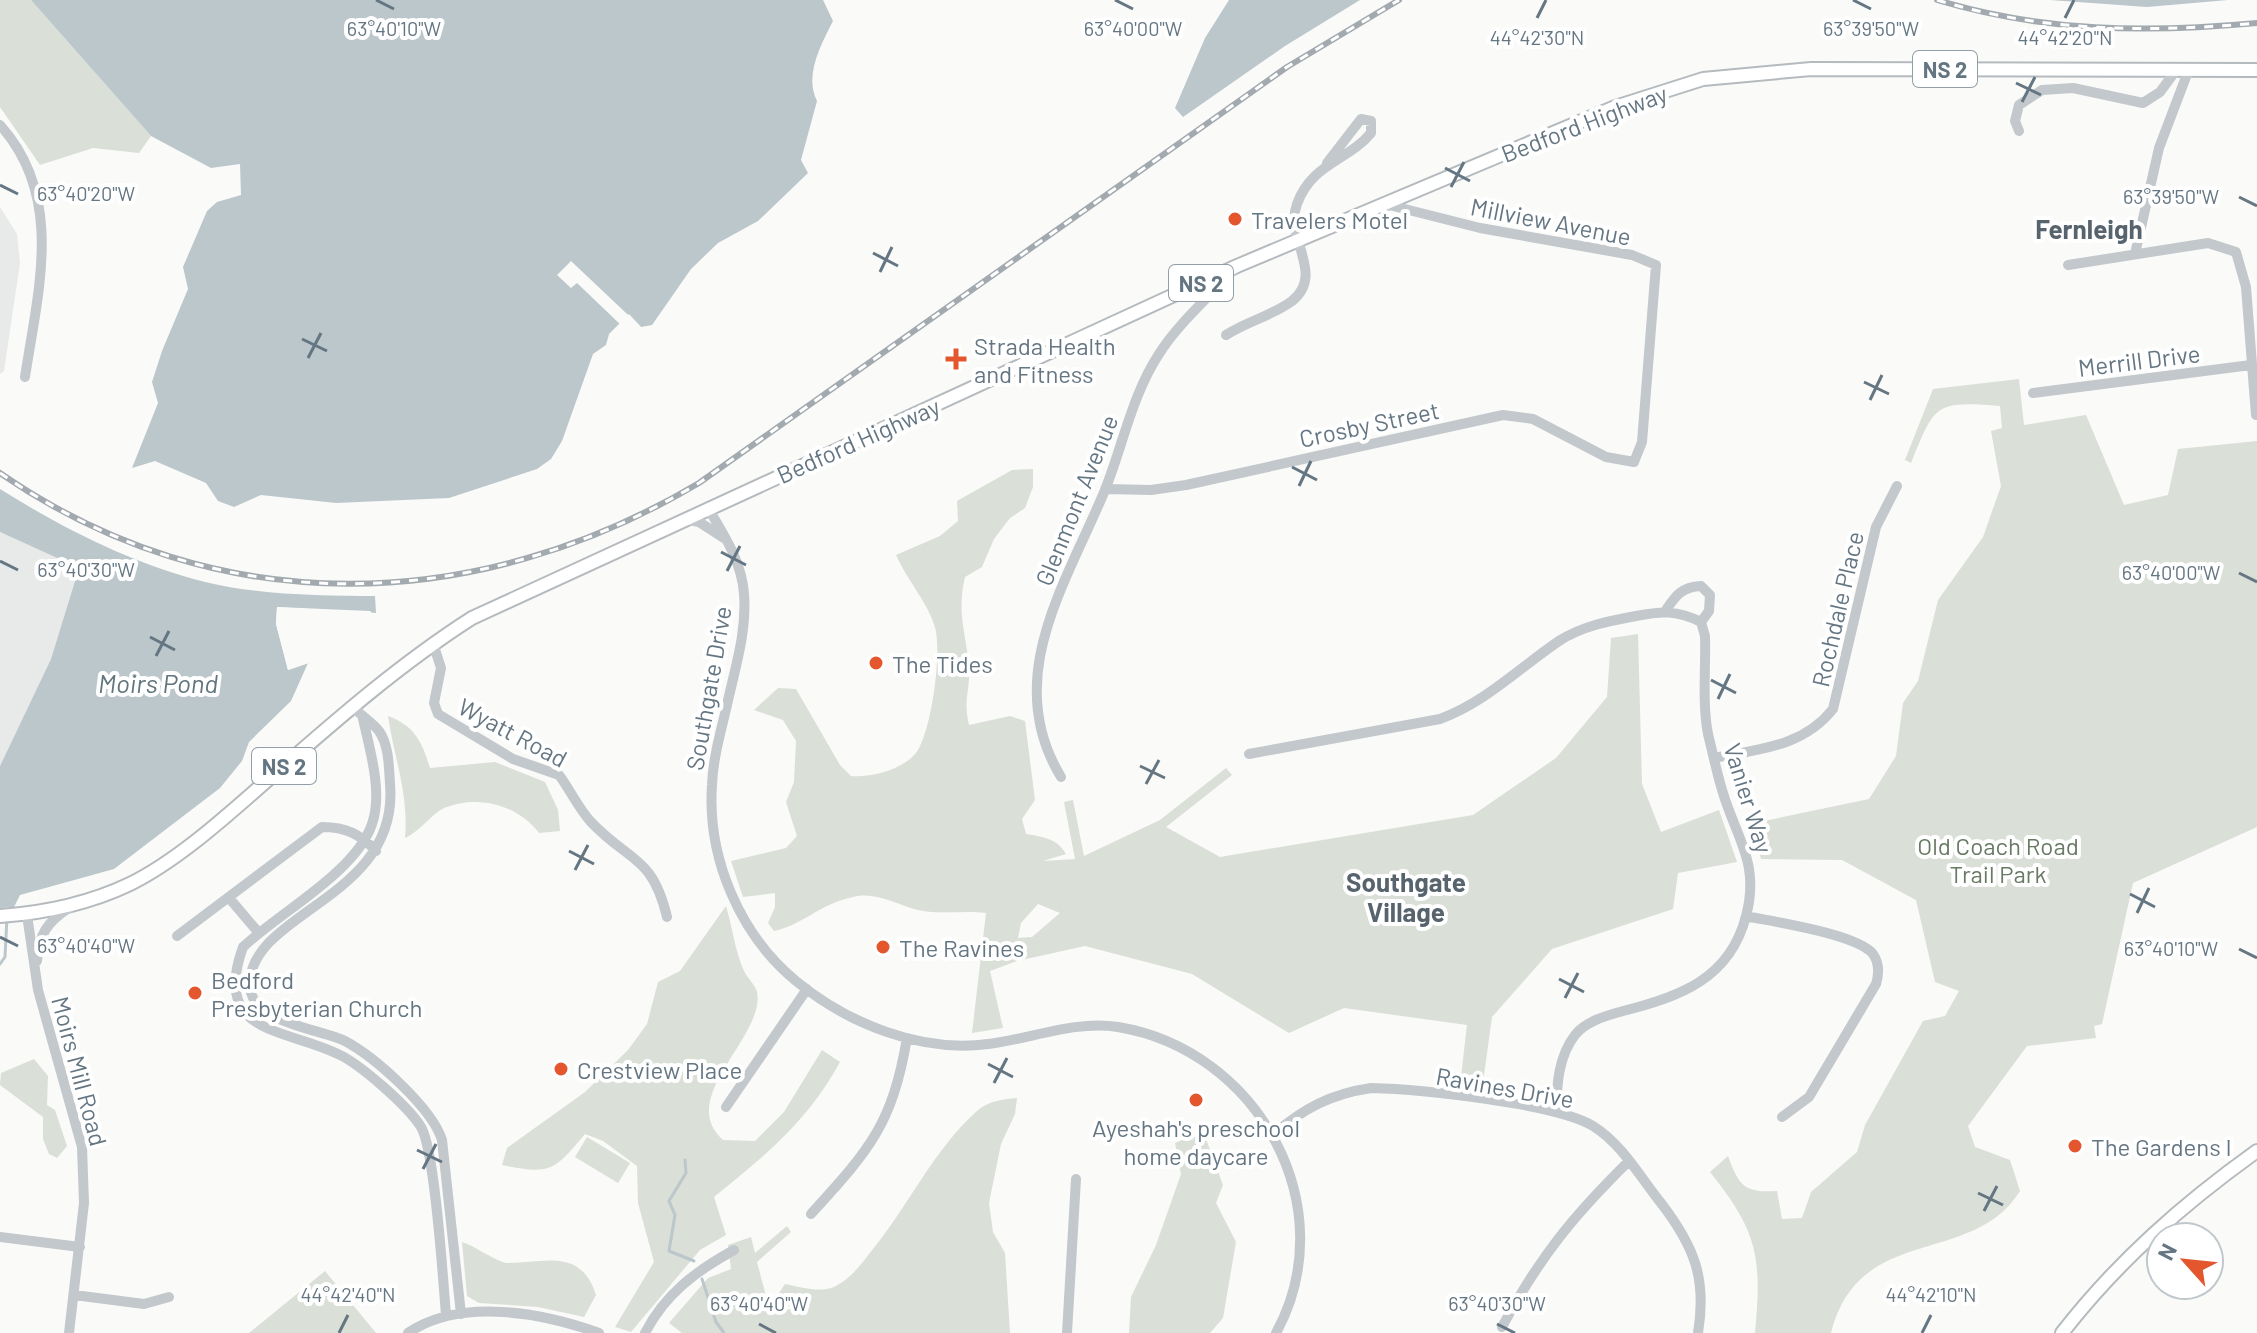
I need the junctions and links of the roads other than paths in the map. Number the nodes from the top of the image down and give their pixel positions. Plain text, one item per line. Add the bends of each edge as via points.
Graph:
1 (2183, 69) junction
2 (2257, 70) edge
3 (0, 125) edge
4 (2019, 131) dead end
5 (1327, 163) junction
6 (1385, 204) junction
7 (1298, 241) junction
8 (2135, 254) junction
9 (2068, 265) dead end
10 (1237, 266) junction
11 (1226, 335) dead end
12 (2251, 365) junction
13 (25, 377) dead end
14 (2033, 393) dead end
15 (2256, 415) edge
16 (1634, 462) joint
17 (1897, 486) dead end
18 (1105, 489) junction
19 (708, 508) junction
20 (685, 519) junction
21 (729, 542) junction
22 (1666, 610) junction
23 (1701, 622) junction
24 (433, 643) junction
25 (352, 706) junction
26 (363, 719) junction
27 (1249, 754) dead end
28 (1714, 758) junction
29 (1061, 777) dead end
30 (365, 838) junction
31 (376, 851) junction
32 (230, 899) junction
33 (74, 904) junction
34 (21, 915) junction
35 (0, 916) edge
36 (1746, 916) junction
37 (667, 917) dead end
38 (258, 932) junction
39 (177, 936) dead end
40 (35, 975) junction
41 (807, 989) junction
42 (907, 1038) junction
43 (726, 1107) dead end
44 (1556, 1111) junction
45 (1782, 1117) dead end
46 (1274, 1134) junction
47 (2257, 1151) edge
48 (1629, 1161) junction
49 (1076, 1179) dead end
50 (811, 1214) dead end
51 (0, 1237) edge
52 (80, 1247) junction
53 (734, 1250) dead end
54 (74, 1295) junction
55 (169, 1297) dead end
56 (461, 1314) junction
57 (446, 1315) junction
58 (1502, 1327) dead end
59 (563, 1328) edge
60 (69, 1333) edge
61 (408, 1333) edge
62 (599, 1333) edge
63 (645, 1333) edge
64 (1067, 1333) edge
65 (1276, 1333) edge
66 (1698, 1333) edge
67 (2062, 1333) edge

1 - 2 main road, Bedford Highway / NS 2
1 - 4 street via 2143,103 2073,88 2042,90 2019,105
1 - 6 main road, Bedford Highway / NS 2 via 1811,69 1703,79 1615,107
1 - 8 street
3 - 13 street via 24,158 38,192 42,263
5 - 5 street via 1363,142 1371,133 1371,121 1361,119
5 - 7 street via 1297,203 1293,223
6 - 7 main road, Bedford Highway / NS 2
6 - 16 street, Millview Avenue via 1480,228 1632,255 1656,265 1642,442
7 - 10 main road, Bedford Highway / NS 2
7 - 11 street via 1307,274 1301,293
8 - 9 street
8 - 12 street via 2208,243 2236,252 2246,287
10 - 18 street, Glenmont Avenue via 1157,357
10 - 19 main road, Bedford Highway / NS 2
12 - 14 street, Merrill Drive
12 - 15 street
16 - 18 street, Crosby Street via 1606,457 1533,419 1503,415 1186,485
17 - 28 street, Rochdale Place via 1876,527 1833,709 1821,724 1789,743
18 - 29 street, Glenmont Avenue via 1066,574 1038,655 1034,687 1044,749
19 - 20 main road, Bedford Highway / NS 2
19 - 21 street, Southgate Drive
20 - 21 street via 710,527
20 - 24 main road, Bedford Highway / NS 2 via 472,618
21 - 41 street, Southgate Drive via 744,591 745,618 716,753 713,822 735,906 778,964
22 - 23 street
22 - 23 street, Vanier Way via 1677,594 1701,586 1710,595 1709,611
22 - 27 street via 1586,628 1561,640 1489,695 1440,719
23 - 28 street, Vanier Way via 1707,730
24 - 25 main road, Bedford Highway / NS 2
24 - 37 street, Wyatt Road via 441,668 434,703 438,714 513,759 559,775 580,810 659,884
25 - 26 street
25 - 33 main road, Bedford Highway / NS 2 via 179,851 131,883
26 - 30 street via 375,808
26 - 31 street via 378,731 389,762 392,800 387,831
28 - 36 street, Vanier Way via 1750,869
30 - 31 street
30 - 32 street via 343,827 322,827
30 - 38 street via 354,856
31 - 56 street via 362,869 269,943 251,967 250,991 278,1020 360,1050 430,1114 442,1140
32 - 38 street
32 - 39 street
33 - 34 main road, Bedford Highway / NS 2
33 - 40 street via 49,921 42,933
34 - 35 main road, Bedford Highway / NS 2
34 - 40 street, Moirs Mill Road
36 - 44 street, Vanier Way via 1731,951 1696,985 1667,1000 1587,1024 1576,1033 1557,1078
36 - 45 street via 1855,942 1878,964 1876,984 1809,1097
38 - 57 street via 243,947 235,969 236,996 252,1020 272,1033 353,1063 421,1127
40 - 52 street, Moirs Mill Road via 82,1147
41 - 42 street, Southgate Drive via 873,1027
41 - 43 street
42 - 46 street, Southgate Drive via 955,1047 1080,1027 1135,1031 1193,1055 1229,1081
42 - 50 street via 901,1077 877,1137
44 - 46 street, Ravines Drive via 1371,1088 1309,1106
44 - 48 street, Ravines Drive via 1593,1126
46 - 65 street, Southgate Drive via 1293,1176 1301,1220 1300,1266
47 - 67 main road via 2147,1238
48 - 58 street via 1549,1247
48 - 66 street, Ravines Drive via 1691,1247 1700,1288
49 - 64 street
51 - 52 street
52 - 54 street, Moirs Mill Road
53 - 63 street via 684,1282
54 - 55 street via 144,1304
54 - 60 street, Moirs Mill Road
56 - 57 street
56 - 59 street via 538,1315
57 - 61 street
59 - 62 street

